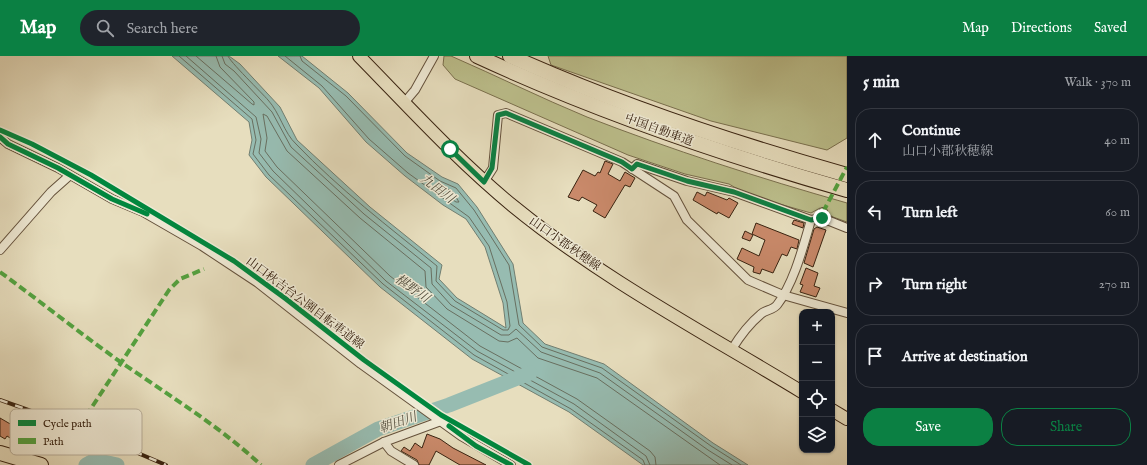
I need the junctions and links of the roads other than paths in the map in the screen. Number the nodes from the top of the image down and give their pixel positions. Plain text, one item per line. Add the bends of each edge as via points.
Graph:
1 (359, 56) edge
2 (434, 56) edge
3 (477, 56) edge
4 (510, 56) edge
5 (404, 103) junction
6 (0, 137) edge
7 (632, 169) junction
8 (847, 175) edge
9 (69, 176) junction
10 (484, 182) junction
11 (847, 190) edge
12 (811, 220) junction
13 (847, 228) edge
14 (0, 250) edge
15 (783, 295) junction
16 (847, 314) edge
17 (732, 349) junction
18 (799, 390) edge
19 (835, 412) edge
20 (439, 419) junction
21 (847, 419) edge
22 (384, 442) junction
23 (0, 453) edge
24 (41, 465) edge
25 (339, 465) edge
26 (414, 465) edge
27 (511, 465) edge

1 - 5 main road, 山口小郡秋穂線
2 - 5 street via 415,90
3 - 11 highway, 中国自動車道 via 628,118 738,157
4 - 8 highway, 中国自動車道 via 681,123
5 - 10 main road, 山口小郡秋穂線
6 - 9 street via 8,144
7 - 10 street via 617,160 506,113 498,115 492,168
7 - 12 street via 637,164 687,181 734,192
7 - 15 street via 674,196 683,216 740,274
9 - 14 street via 51,192
9 - 20 street via 143,212 202,246 246,275 361,364
10 - 17 main road, 山口小郡秋穂線 via 587,261
12 - 13 street via 823,215
12 - 15 street
15 - 16 street
15 - 17 street via 775,307 762,312 755,319
17 - 18 main road, 山口小郡秋穂線
19 - 21 main road
20 - 22 street
20 - 27 street via 476,446
22 - 25 street
22 - 26 street via 390,451
23 - 24 highway

